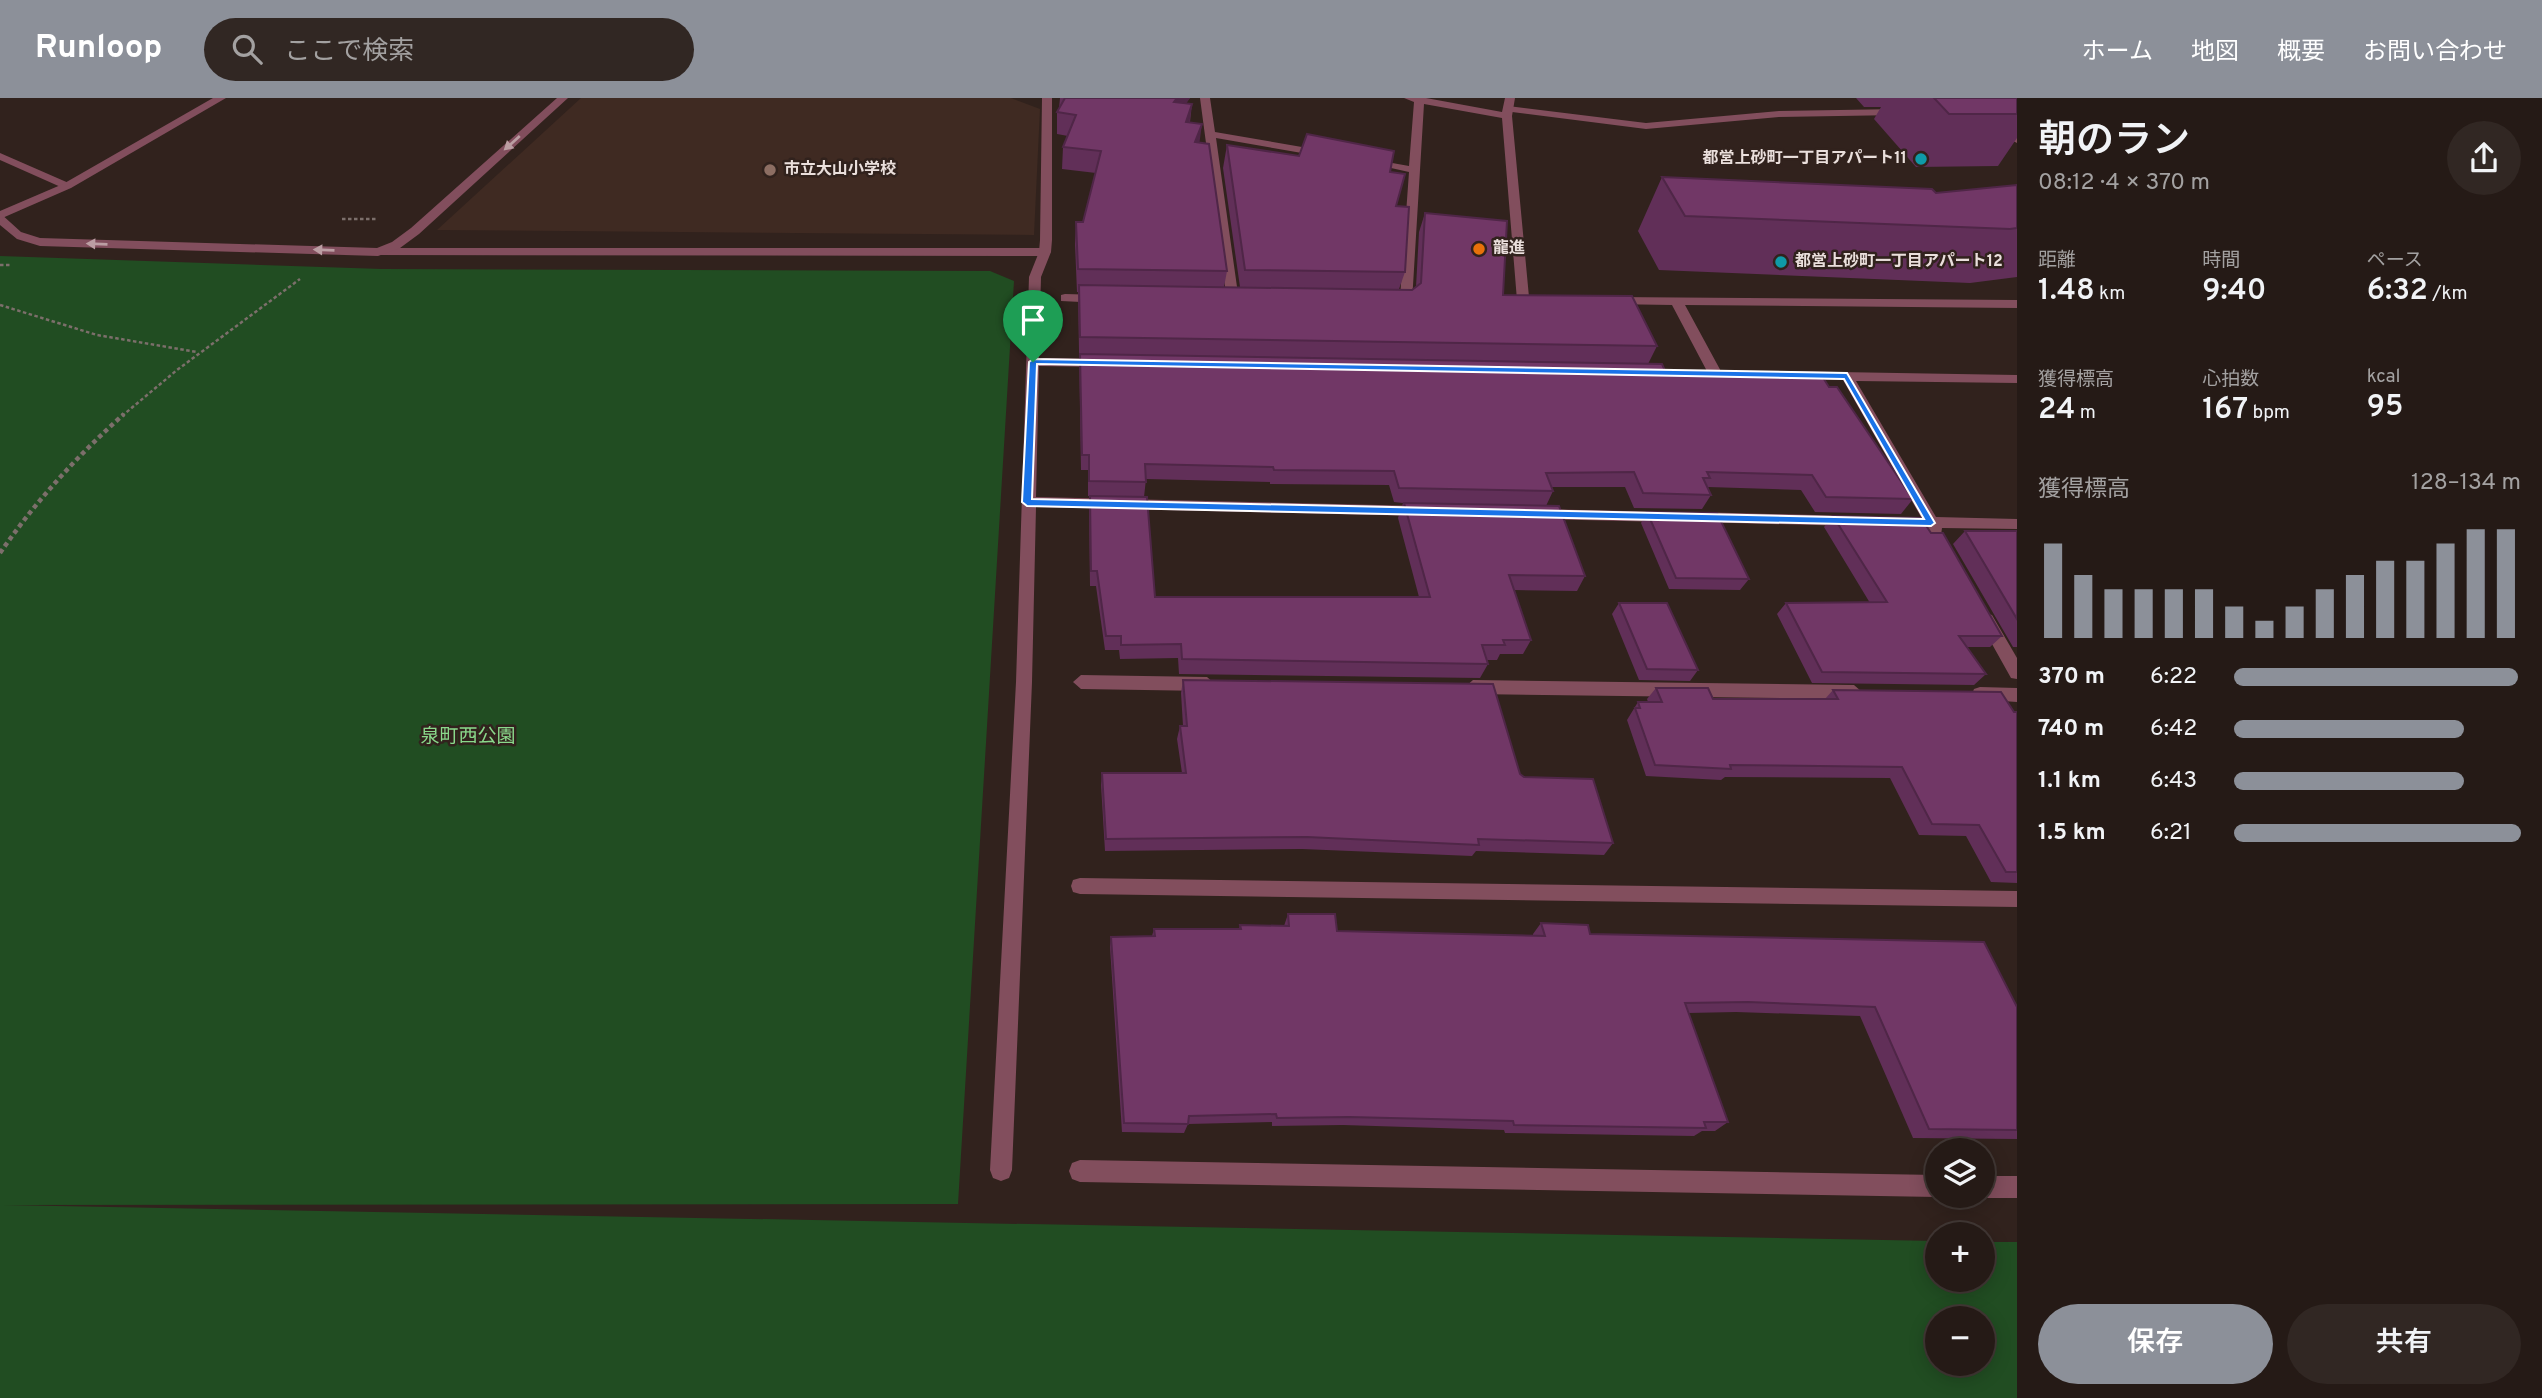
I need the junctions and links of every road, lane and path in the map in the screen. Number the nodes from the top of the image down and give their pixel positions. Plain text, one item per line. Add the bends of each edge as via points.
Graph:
1 (221, 98) edge
2 (563, 98) edge
3 (1047, 98) edge
4 (1205, 98) edge
5 (1963, 98) edge
6 (1414, 99) edge
7 (1509, 107) edge
8 (1964, 111) junction
9 (1911, 112) dead end
10 (1951, 112) edge
11 (1209, 134) junction
12 (2017, 140) edge
13 (1332, 155) edge
14 (0, 156) edge
15 (1360, 160) edge
16 (1415, 170) junction
17 (67, 186) junction
18 (0, 216) edge
19 (378, 252) junction
20 (1045, 252) junction
21 (306, 275) dead end
22 (1065, 298) dead end
23 (1116, 299) edge
24 (1233, 301) edge
25 (1548, 301) edge
26 (1600, 301) edge
27 (1380, 302) edge
28 (1677, 302) junction
29 (2017, 304) edge
30 (0, 305) edge
31 (198, 352) junction
32 (1033, 362) junction
33 (1117, 363) edge
34 (1716, 375) edge
35 (1755, 375) edge
36 (1847, 376) junction
37 (2017, 379) edge
38 (1027, 502) junction
39 (1444, 512) edge
40 (1528, 514) edge
41 (1931, 523) junction
42 (2017, 524) edge
43 (1944, 546) edge
44 (0, 553) edge
45 (1977, 603) edge
46 (2017, 673) edge
47 (1081, 682) dead end
48 (1220, 684) edge
49 (1458, 687) edge
50 (1877, 693) edge
51 (1961, 694) edge
52 (2017, 695) edge
53 (1080, 886) dead end
54 (2017, 899) edge
55 (1000, 1170) dead end
56 (1080, 1171) dead end
57 (1925, 1186) edge
58 (1995, 1187) edge
59 (2017, 1188) edge

1 - 17 street
2 -> 19 street via 415,231
3 - 20 street
4 - 11 street
5 - 8 street
6 - 7 street
6 - 16 street
7 - 9 street via 1646,126 1779,114
7 - 25 street via 1510,233 1523,300
8 - 10 street
8 - 12 street
11 - 13 street
11 - 24 street
14 - 17 street
15 - 16 street
16 - 27 street via 1418,219 1406,302
17 - 18 street
19 -> 18 street via 40,242 19,238
19 - 20 street
20 - 32 street via 1035,277
21 - 31 path
22 - 23 street
26 - 28 street
28 - 29 street
28 - 34 street
30 - 31 path via 119,341
31 - 44 path via 64,472 19,523
32 - 33 street
32 - 38 street
35 - 36 street
36 - 37 street
36 - 41 street
38 - 39 street
38 - 55 street via 1024,682
40 - 41 street
41 - 42 street
41 - 43 street
45 - 46 street
47 - 48 street
49 - 50 street
51 - 52 street
53 - 54 street
56 - 57 street
58 - 59 street

